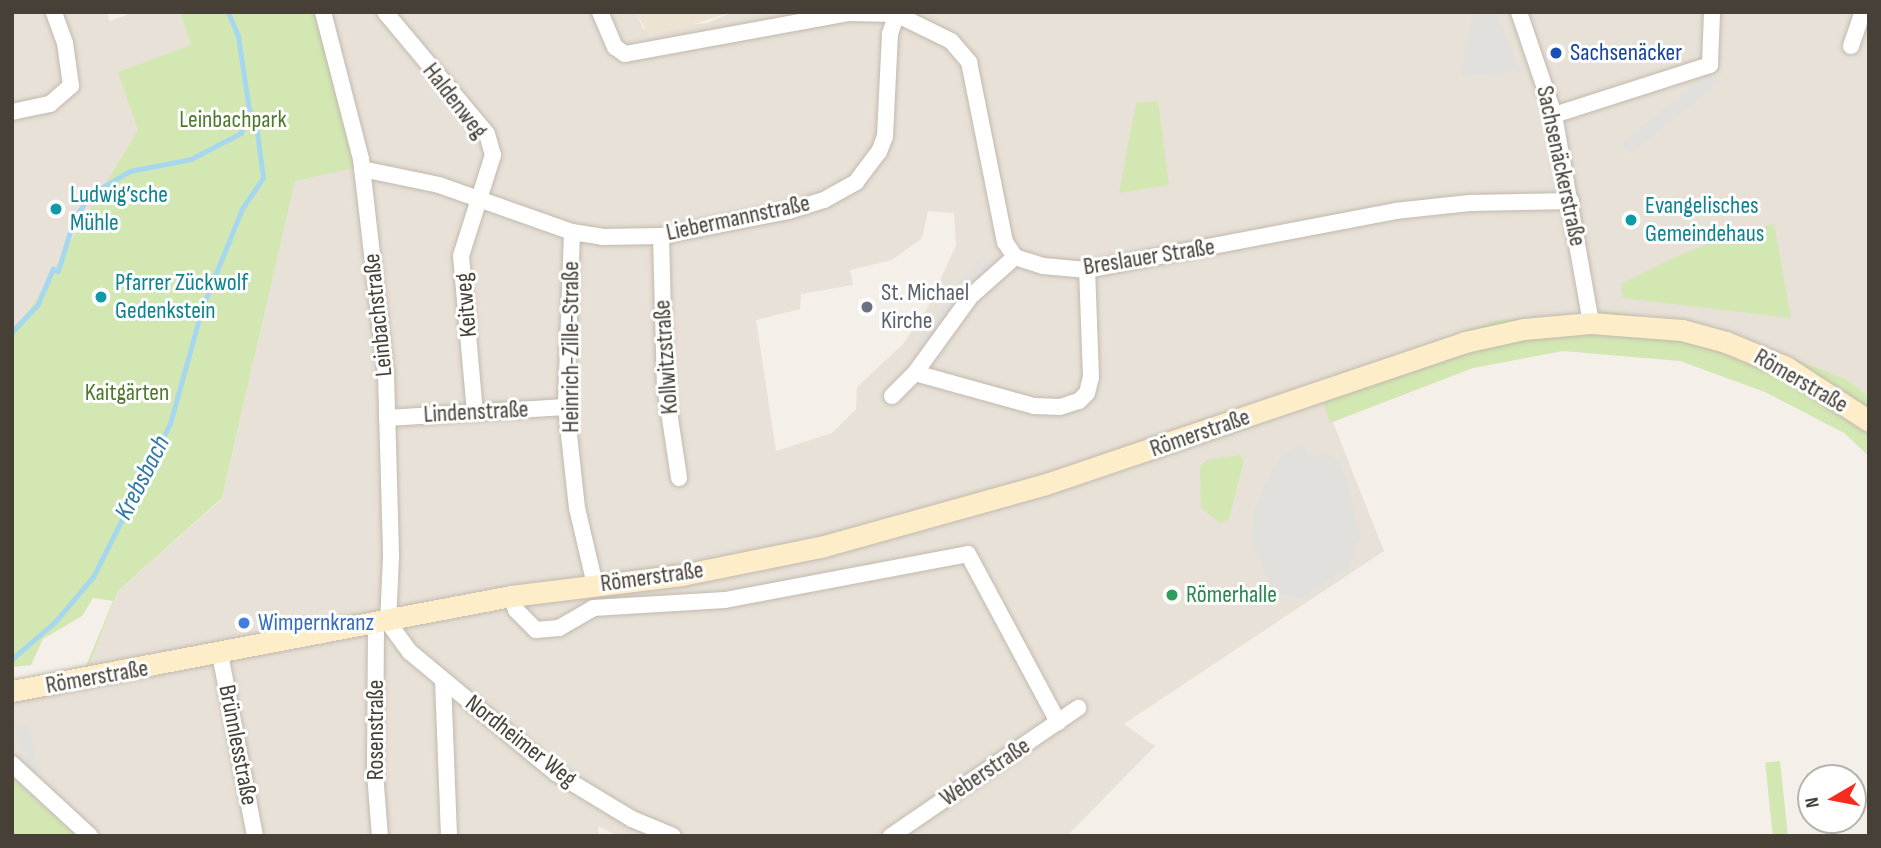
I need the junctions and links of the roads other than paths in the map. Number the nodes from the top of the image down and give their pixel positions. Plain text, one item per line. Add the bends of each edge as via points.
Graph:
1 (54, 12) edge
2 (323, 12) edge
3 (386, 12) edge
4 (600, 12) edge
5 (1519, 12) edge
6 (1712, 12) edge
7 (1864, 12) edge
8 (849, 13) edge
9 (897, 13) edge
10 (1851, 46) dead end
11 (12, 112) edge
12 (1554, 115) junction
13 (362, 169) junction
14 (478, 200) junction
15 (1572, 201) junction
16 (572, 232) junction
17 (661, 236) junction
18 (1015, 257) junction
19 (1087, 270) junction
20 (1591, 323) junction
21 (915, 373) junction
22 (892, 396) dead end
23 (566, 407) junction
24 (475, 412) junction
25 (387, 418) junction
26 (1869, 421) edge
27 (679, 478) dead end
28 (594, 585) junction
29 (511, 596) junction
30 (382, 624) junction
31 (220, 654) junction
32 (443, 680) junction
33 (12, 691) edge
34 (1079, 708) dead end
35 (1058, 722) junction
36 (12, 764) edge
37 (445, 835) edge
38 (90, 836) edge
39 (255, 836) edge
40 (380, 836) edge
41 (673, 836) edge
42 (891, 836) edge

1 - 11 street via 65,43 71,86 50,104
2 - 13 street, Leinbachstraße
3 - 14 street, Haldenweg via 487,134 492,155
4 - 8 street via 615,47 633,54 697,37
5 - 12 street, Sachsenäckerstraße via 1532,38
6 - 12 street via 1710,65
7 - 10 street
8 - 9 street
9 - 17 street, Liebermannstraße via 890,34 885,136 856,183 824,200 750,221
9 - 18 street via 951,41 969,62 1005,242
12 - 15 street, Sachsenäckerstraße
13 - 14 street, Liebermannstraße via 439,185
13 - 25 street, Leinbachstraße
14 - 16 street, Liebermannstraße
14 - 24 street, Keitweg via 461,256
15 - 19 street, Breslauer Straße via 1470,203 1395,211
15 - 20 street, Sachsenäckerstraße
16 - 17 street, Liebermannstraße via 602,237
16 - 23 street, Heinrich-Zille-Straße
17 - 27 street, Kollwitzstraße via 665,385
18 - 19 street, Breslauer Straße via 1043,266
18 - 21 street via 971,296
19 - 21 street via 1091,377 1087,393 1079,401 1060,407 1034,406
20 - 26 main road, Römerstraße via 1682,330 1726,342 1786,368
20 - 28 main road, Römerstraße via 1465,342 1108,464 824,547 682,575
21 - 22 street
23 - 24 street, Lindenstraße
23 - 28 street, Heinrich-Zille-Straße via 577,508
24 - 25 street, Lindenstraße
25 - 30 street, Leinbachstraße
28 - 29 main road, Römerstraße
29 - 30 main road, Römerstraße
29 - 35 street, Römerstraße via 516,610 536,630 559,628 593,608 725,600 968,554
30 - 31 main road, Römerstraße
30 - 32 street, Nordheimer Weg
30 - 40 street, Rosenstraße via 374,773
31 - 33 main road, Römerstraße
31 - 39 street, Brünnlesstraße
32 - 37 street
32 - 41 street, Nordheimer Weg via 556,773 632,820
34 - 35 street, Weberstraße
35 - 42 street, Weberstraße
36 - 38 street

